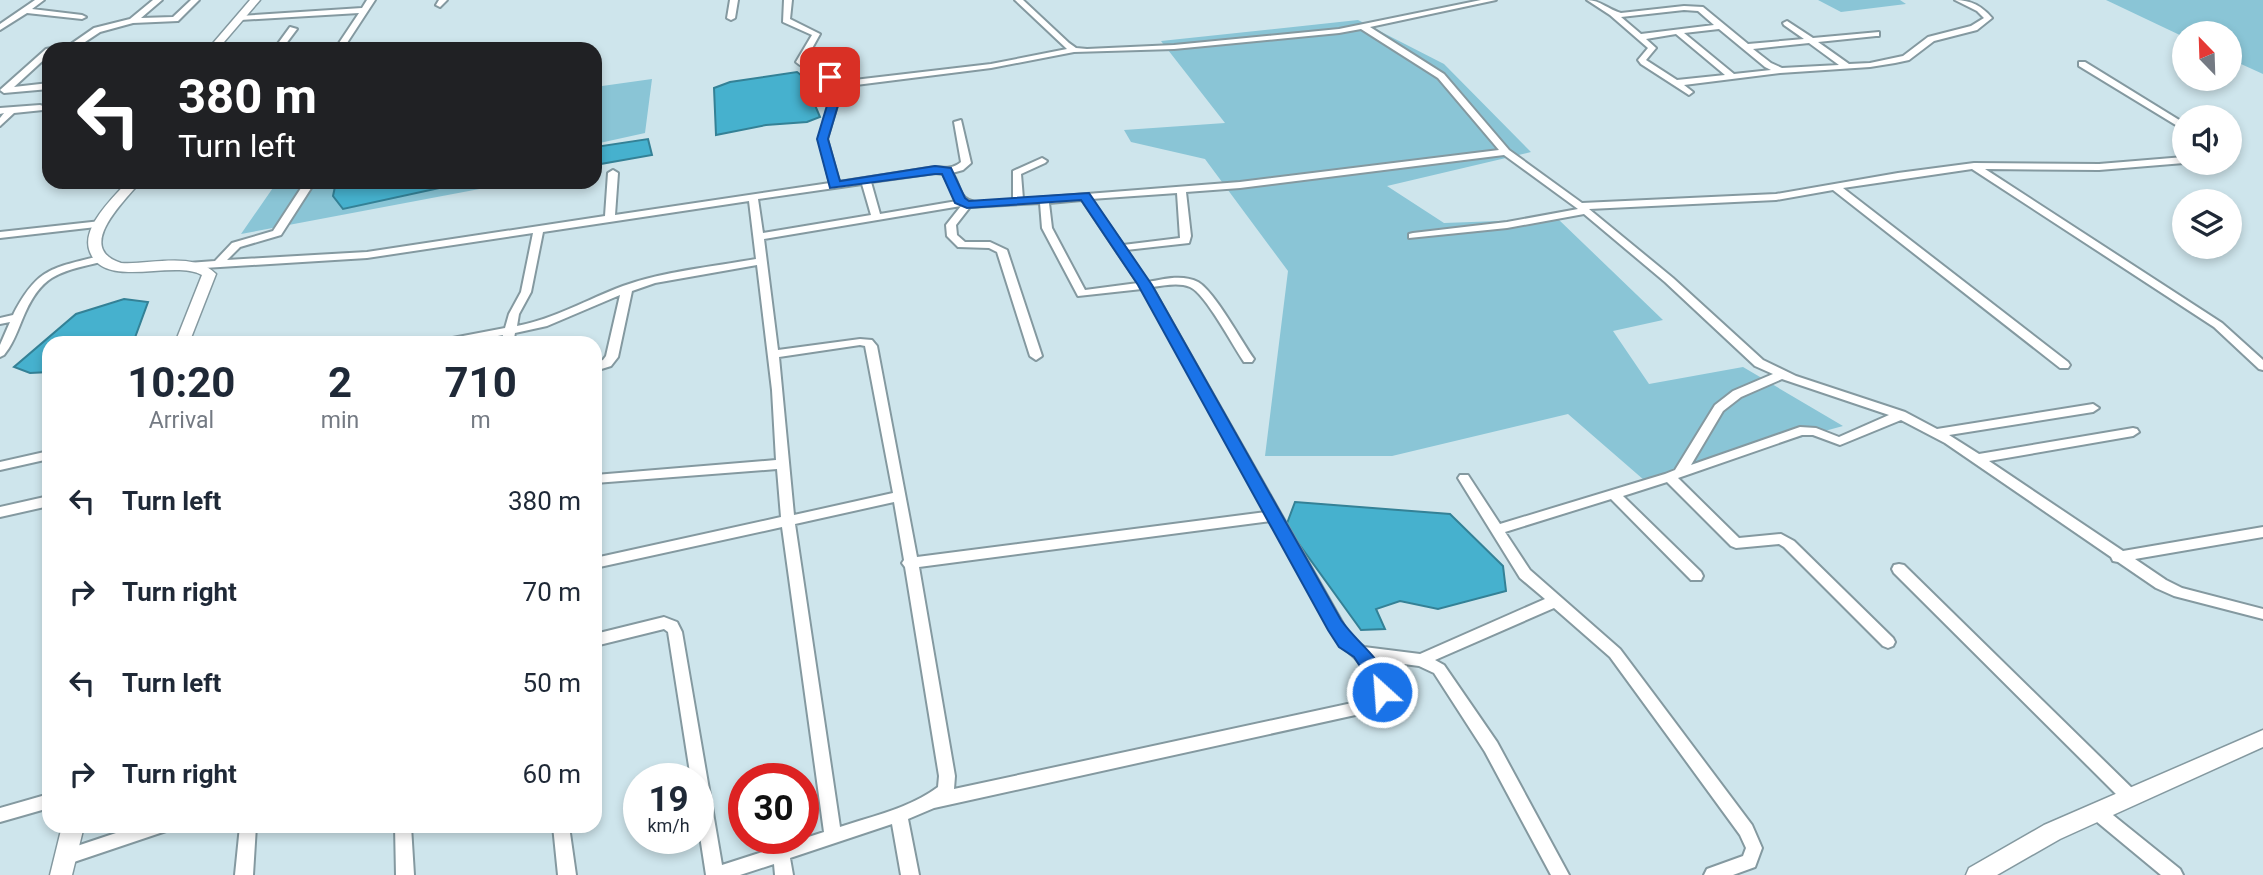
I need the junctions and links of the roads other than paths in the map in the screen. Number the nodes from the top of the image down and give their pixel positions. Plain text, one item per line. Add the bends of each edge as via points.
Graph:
1 (40, 0) edge
2 (158, 0) edge
3 (195, 0) edge
4 (256, 0) edge
5 (371, 0) edge
6 (734, 0) edge
7 (788, 0) edge
8 (1019, 0) edge
9 (1492, 0) edge
10 (1591, 0) edge
11 (1959, 0) edge
12 (24, 10) junction
13 (364, 10) junction
14 (1614, 15) junction
15 (82, 17) dead end
16 (240, 18) junction
17 (731, 18) dead end
18 (133, 21) junction
19 (1787, 23) dead end
20 (1721, 26) junction
21 (0, 27) edge
22 (1364, 27) junction
23 (293, 29) dead end
24 (1678, 32) junction
25 (1876, 34) dead end
26 (1640, 37) junction
27 (79, 42) edge
28 (219, 42) edge
29 (283, 42) edge
30 (343, 42) edge
31 (1813, 42) junction
32 (1746, 47) junction
33 (1074, 50) junction
34 (42, 57) edge
35 (2082, 64) dead end
36 (1846, 66) junction
37 (1781, 71) junction
38 (1731, 76) junction
39 (1676, 83) junction
40 (835, 85) junction
41 (42, 86) edge
42 (42, 89) edge
43 (3, 90) edge
44 (1689, 92) dead end
45 (40, 108) dead end
46 (15, 110) junction
47 (0, 111) edge
48 (2172, 120) edge
49 (958, 122) dead end
50 (0, 124) edge
51 (1506, 152) junction
52 (1042, 161) dead end
53 (2172, 161) edge
54 (1974, 166) junction
55 (946, 171) junction
56 (613, 173) dead end
57 (866, 180) junction
58 (835, 185) junction
59 (1835, 187) junction
60 (128, 189) edge
61 (305, 189) edge
62 (1181, 190) junction
63 (753, 196) junction
64 (1084, 196) junction
65 (1044, 199) junction
66 (1018, 202) junction
67 (965, 204) junction
68 (1583, 208) junction
69 (610, 218) junction
70 (876, 218) junction
71 (101, 224) junction
72 (539, 229) junction
73 (0, 235) edge
74 (1413, 236) dead end
75 (758, 237) junction
76 (1121, 248) junction
77 (100, 260) junction
78 (762, 261) junction
79 (218, 264) junction
80 (188, 266) junction
81 (1145, 285) junction
82 (627, 288) junction
83 (18, 317) junction
84 (0, 321) edge
85 (509, 329) junction
86 (184, 336) edge
87 (476, 336) edge
88 (508, 336) edge
89 (0, 353) edge
90 (773, 354) junction
91 (1036, 356) dead end
92 (1248, 359) dead end
93 (602, 365) edge
94 (2064, 365) dead end
95 (2263, 366) edge
96 (1781, 375) junction
97 (2093, 408) dead end
98 (1901, 415) junction
99 (2133, 432) dead end
100 (1937, 433) junction
101 (42, 457) edge
102 (1977, 459) junction
103 (783, 464) junction
104 (0, 466) edge
105 (1674, 475) junction
106 (1464, 478) dead end
107 (602, 479) edge
108 (1613, 494) junction
109 (900, 496) junction
110 (42, 503) edge
111 (0, 513) edge
112 (1274, 516) junction
113 (788, 519) junction
114 (1496, 530) junction
115 (2263, 532) edge
116 (2118, 557) junction
117 (602, 560) edge
118 (909, 563) junction
119 (1899, 569) dead end
120 (1696, 576) dead end
121 (1555, 601) junction
122 (2263, 614) edge
123 (602, 638) edge
124 (1888, 642) dead end
125 (1360, 652) junction
126 (1421, 660) junction
127 (2263, 738) edge
128 (2130, 797) junction
129 (930, 802) junction
130 (42, 803) edge
131 (2097, 812) junction
132 (899, 815) junction
133 (0, 816) edge
134 (71, 833) edge
135 (143, 833) edge
136 (247, 833) edge
137 (403, 833) edge
138 (562, 833) edge
139 (833, 836) junction
140 (819, 841) edge
141 (778, 854) edge
142 (781, 854) edge
143 (63, 866) edge
144 (244, 875) edge
145 (405, 875) edge
146 (567, 875) edge
147 (715, 875) edge
148 (784, 875) edge
149 (910, 875) edge
150 (1560, 875) edge
151 (1713, 875) edge
152 (1977, 875) edge
153 (2174, 875) edge

1 - 12 street
2 - 18 street
3 - 18 street via 175,19
4 - 16 street
5 - 13 street
6 - 17 street
7 - 40 street via 786,20 816,34 800,62 823,72
8 - 33 street
9 - 22 street
10 - 14 street
11 - 36 street via 1980,9 1987,18 1974,28 1931,39 1906,58
12 - 15 street
12 - 21 street
13 - 16 street
13 - 30 street
14 - 20 street via 1693,7
14 - 26 street
16 - 28 street
18 - 27 street via 97,30
19 - 31 street
20 - 24 street
20 - 32 street
22 - 33 street via 1174,47
22 - 51 street via 1441,76
23 - 29 street
24 - 26 street
24 - 38 street
25 - 31 street
26 - 39 street via 1652,48 1642,60
31 - 32 street
31 - 36 street
32 - 37 street
33 - 40 street via 991,66
34 - 43 street
35 - 48 street
36 - 37 street
37 - 38 street
38 - 39 street
39 - 44 street
40 - 58 street via 822,139
41 - 43 street
42 - 46 street
45 - 46 street
46 - 47 street
46 - 50 street
49 - 55 street via 966,163
51 - 62 street
51 - 68 street
52 - 66 street via 1016,173
53 - 54 street via 2099,167
54 - 59 street
54 - 95 street via 2200,313
55 - 57 street
55 - 67 street
56 - 69 street
57 - 58 street
57 - 70 street
58 - 63 street
59 - 68 street via 1755,199
59 - 94 street
60 - 71 street
61 - 79 street via 277,233 236,245
62 - 64 street
62 - 76 street via 1185,241
63 - 69 street
63 - 75 street
64 - 65 street
64 - 76 street
65 - 66 street
65 - 81 street via 1047,228 1082,294
66 - 67 street
67 - 70 street
67 - 91 street via 951,225 952,236 962,245 1002,250
68 - 74 street via 1507,225
68 - 96 street via 1759,363
69 - 72 street
70 - 75 street
71 - 73 street
71 - 77 street via 93,248
72 - 79 street via 333,259
72 - 85 street via 526,292
75 - 78 street
76 - 81 street
77 - 80 street via 125,268
77 - 83 street via 39,279
78 - 82 street via 669,276
78 - 90 street
79 - 80 street
80 - 86 street via 209,274
81 - 92 street via 1175,281 1200,288
81 - 112 street
82 - 85 street via 552,321
82 - 93 street via 612,357
83 - 84 street
83 - 89 street
85 - 87 street
85 - 88 street
90 - 103 street
90 - 109 street via 868,342
96 - 98 street
96 - 105 street via 1737,394 1719,408
97 - 100 street
98 - 100 street
98 - 105 street via 1840,441 1816,429 1800,431
99 - 102 street
100 - 102 street
101 - 104 street
102 - 116 street
103 - 107 street
103 - 113 street
105 - 108 street
105 - 124 street via 1736,543 1772,538 1789,544
106 - 114 street
108 - 114 street
108 - 120 street
109 - 113 street
109 - 118 street
110 - 111 street
112 - 118 street
112 - 125 street via 1334,625
113 - 117 street
113 - 139 street
114 - 121 street via 1525,574
115 - 116 street
116 - 122 street via 2179,592
118 - 129 street via 947,776 946,790
119 - 128 street
121 - 126 street
121 - 151 street via 1615,653 1746,830 1754,848 1749,862
123 - 147 street via 664,623 675,632
125 - 126 street
125 - 129 street via 1382,692 1380,700 1369,706
126 - 150 street via 1439,669 1456,692
127 - 128 street
128 - 131 street
129 - 132 street
130 - 133 street
131 - 152 street
131 - 153 street
132 - 139 street
132 - 149 street
134 - 143 street
135 - 143 street
136 - 144 street
137 - 145 street
138 - 146 street
139 - 140 street
141 - 147 street
142 - 148 street

